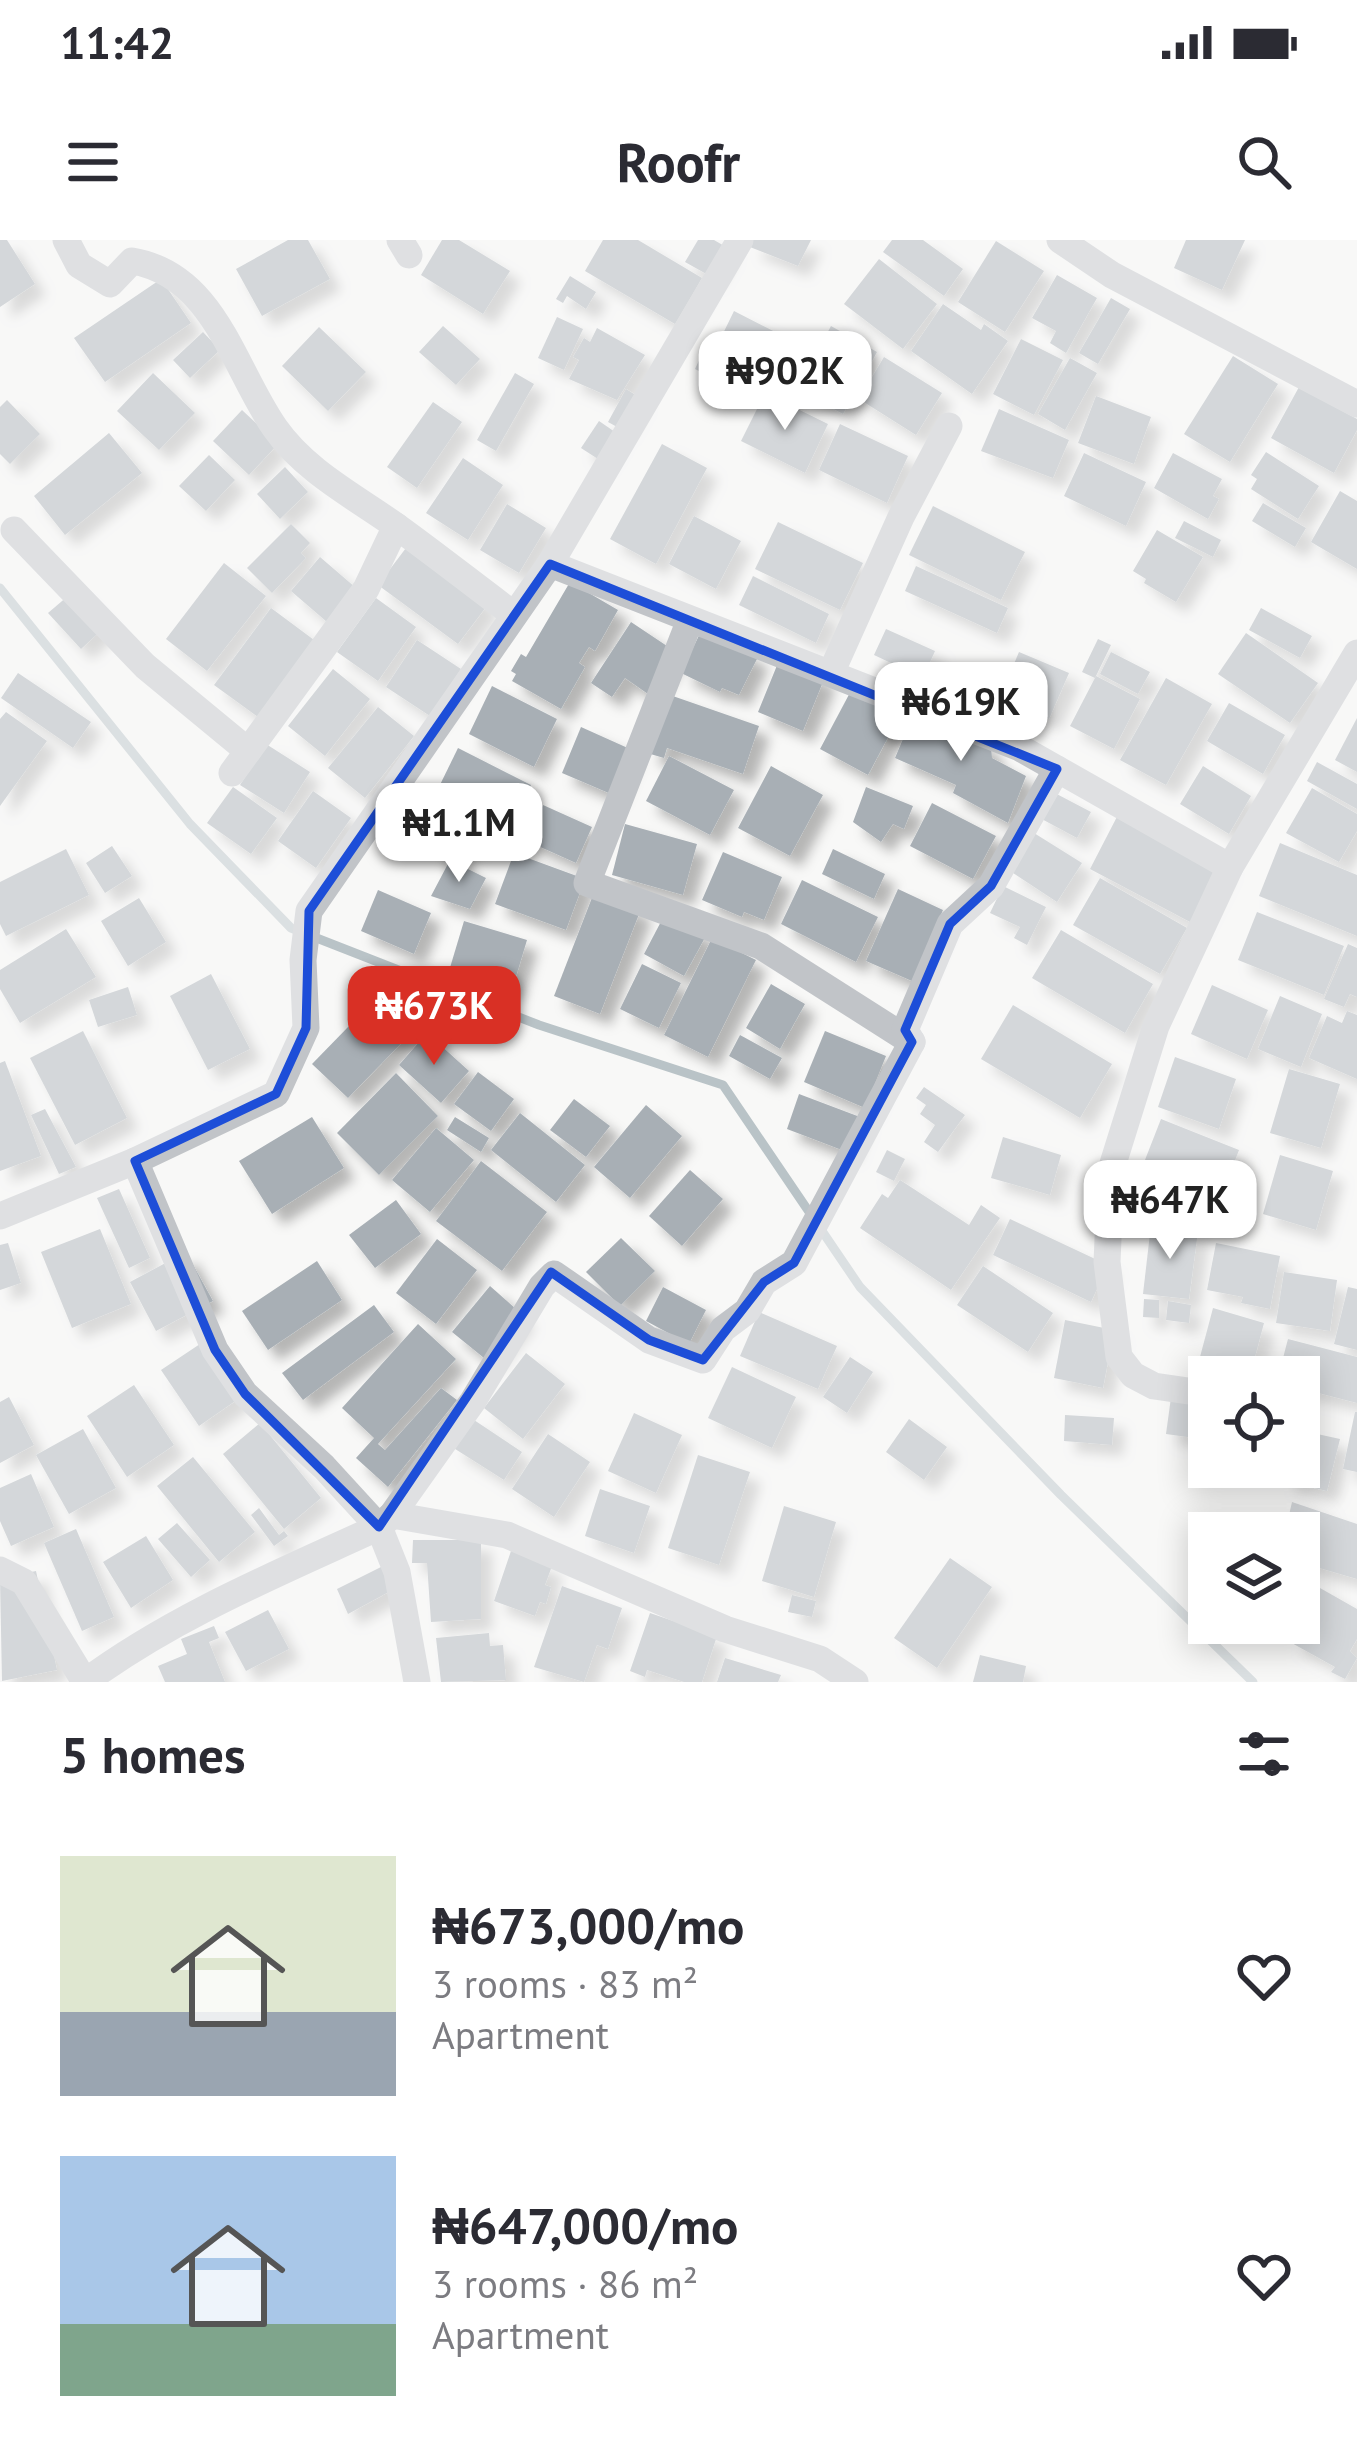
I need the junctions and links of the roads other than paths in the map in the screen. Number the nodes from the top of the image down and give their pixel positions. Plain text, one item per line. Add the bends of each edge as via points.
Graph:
1 (66, 240) edge
2 (740, 240) edge
3 (1060, 240) edge
4 (1357, 404) edge
5 (949, 426) dead end
6 (396, 526) junction
7 (14, 530) dead end
8 (550, 564) junction
9 (513, 614) junction
10 (690, 620) junction
11 (1357, 652) edge
12 (831, 674) junction
13 (1057, 769) junction
14 (1230, 867) junction
15 (912, 1042) junction
16 (135, 1161) junction
17 (0, 1216) edge
18 (1188, 1391) edge
19 (386, 1521) junction
20 (0, 1570) edge
21 (85, 1682) edge
22 (417, 1682) edge
23 (855, 1682) edge

1 - 6 street via 79,265 110,284 132,261 180,280 215,319 276,429 310,466
2 - 8 street
3 - 4 street
5 - 12 street
6 - 7 street via 366,590 240,762
6 - 9 street
8 - 9 street
8 - 10 street
9 - 16 street via 309,910 306,1028 276,1094
10 - 12 street
10 - 15 street via 587,884 761,946
11 - 14 street
12 - 13 street
13 - 14 street
13 - 15 street via 991,886 950,924 905,1030
14 - 18 street via 1150,1046 1112,1170 1107,1262 1119,1357 1154,1386
15 - 19 street via 794,1263 764,1282 704,1360 649,1340 554,1274
16 - 17 street
16 - 19 street via 215,1350 245,1394
19 - 21 street via 234,1594
19 - 22 street
19 - 23 street via 507,1535 725,1629 820,1659
20 - 21 street via 24,1582

